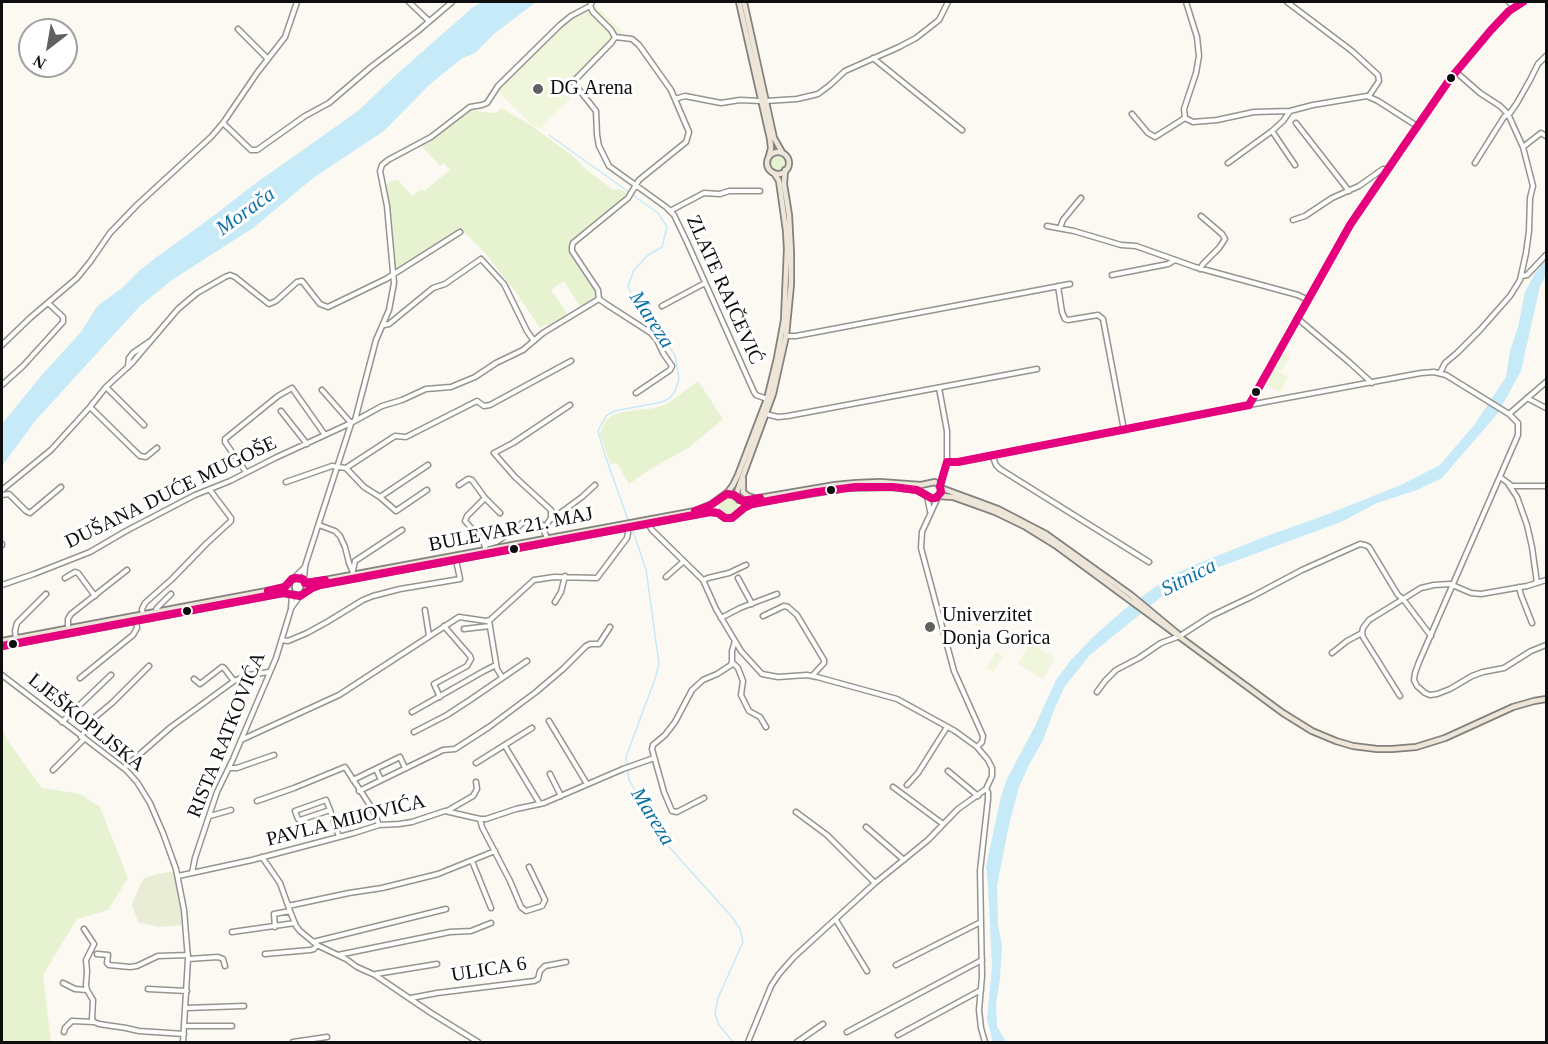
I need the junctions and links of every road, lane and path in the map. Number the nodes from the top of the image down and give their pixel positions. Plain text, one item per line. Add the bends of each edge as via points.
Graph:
1 (297, 2) edge
2 (409, 2) edge
3 (452, 2) edge
4 (739, 2) edge
5 (744, 2) edge
6 (948, 2) edge
7 (1186, 2) edge
8 (1287, 2) edge
9 (1509, 2) edge
10 (1523, 2) edge
11 (591, 4) edge
12 (1514, 7) junction
13 (429, 21) junction
14 (238, 29) dead end
15 (615, 37) junction
16 (1546, 56) edge
17 (873, 58) junction
18 (268, 59) junction
19 (1456, 72) junction
20 (1369, 96) junction
21 (675, 99) junction
22 (764, 101) junction
23 (1290, 111) junction
24 (1132, 114) dead end
25 (1508, 114) junction
26 (1185, 118) junction
27 (223, 123) junction
28 (1296, 123) dead end
29 (1417, 126) junction
30 (962, 130) dead end
31 (1272, 131) junction
32 (1546, 136) edge
33 (1523, 147) junction
34 (782, 152) junction
35 (768, 156) junction
36 (1228, 163) dead end
37 (1475, 163) dead end
38 (1295, 165) dead end
39 (1388, 169) junction
40 (785, 170) junction
41 (774, 173) junction
42 (636, 185) junction
43 (1349, 190) junction
44 (760, 191) dead end
45 (1081, 198) dead end
46 (670, 211) junction
47 (1202, 216) dead end
48 (1293, 220) dead end
49 (1047, 226) dead end
50 (1060, 228) junction
51 (460, 232) dead end
52 (1546, 255) edge
53 (1175, 260) junction
54 (1200, 269) junction
55 (394, 272) junction
56 (1112, 275) dead end
57 (1522, 276) junction
58 (705, 283) junction
59 (1070, 284) dead end
60 (1058, 286) junction
61 (599, 299) junction
62 (1308, 300) junction
63 (48, 303) junction
64 (662, 306) dead end
65 (1297, 318) junction
66 (384, 325) junction
67 (786, 336) junction
68 (534, 340) junction
69 (2, 345) edge
70 (571, 361) dead end
71 (1037, 369) dead end
72 (1440, 373) junction
73 (1546, 382) edge
74 (1372, 383) junction
75 (2, 385) edge
76 (106, 387) junction
77 (939, 388) junction
78 (321, 390) dead end
79 (636, 393) dead end
80 (1527, 398) junction
81 (767, 399) junction
82 (570, 405) dead end
83 (1249, 405) junction
84 (90, 407) junction
85 (1546, 408) edge
86 (281, 411) dead end
87 (766, 414) junction
88 (1509, 414) junction
89 (353, 422) junction
90 (144, 425) dead end
91 (1124, 430) junction
92 (325, 435) junction
93 (307, 444) junction
94 (157, 448) dead end
95 (992, 455) junction
96 (947, 462) junction
97 (428, 465) dead end
98 (337, 466) junction
99 (346, 468) junction
100 (246, 472) junction
101 (943, 474) junction
102 (743, 476) junction
103 (1500, 477) junction
104 (286, 482) dead end
105 (930, 483) junction
106 (459, 485) dead end
107 (595, 485) dead end
108 (1509, 485) junction
109 (1546, 486) edge
110 (61, 487) dead end
111 (941, 487) junction
112 (2, 490) edge
113 (210, 490) junction
114 (427, 490) dead end
115 (2, 495) edge
116 (926, 495) junction
117 (380, 497) junction
118 (721, 497) junction
119 (938, 497) junction
120 (485, 498) junction
121 (757, 498) junction
122 (738, 499) junction
123 (739, 512) junction
124 (930, 512) junction
125 (500, 513) dead end
126 (718, 513) junction
127 (551, 519) junction
128 (648, 524) junction
129 (319, 525) junction
130 (544, 527) junction
131 (627, 528) junction
132 (402, 530) dead end
133 (546, 538) junction
134 (485, 547) junction
135 (456, 560) junction
136 (684, 561) junction
137 (1149, 562) dead end
138 (746, 565) dead end
139 (305, 566) junction
140 (127, 570) dead end
141 (352, 573) junction
142 (565, 576) junction
143 (666, 577) dead end
144 (65, 578) dead end
145 (294, 578) junction
146 (738, 578) dead end
147 (703, 580) junction
148 (1546, 580) edge
149 (305, 582) junction
150 (1537, 583) junction
151 (2, 585) edge
152 (289, 585) junction
153 (1453, 585) junction
154 (1520, 587) junction
155 (305, 592) junction
156 (46, 594) dead end
157 (171, 594) dead end
158 (292, 594) junction
159 (777, 594) dead end
160 (1398, 595) junction
161 (95, 596) junction
162 (300, 596) junction
163 (1129, 597) junction
164 (1403, 599) junction
165 (555, 602) dead end
166 (752, 604) junction
167 (1395, 604) junction
168 (291, 609) junction
169 (425, 610) dead end
170 (155, 613) junction
171 (143, 615) junction
172 (763, 616) dead end
173 (721, 618) junction
174 (136, 620) junction
175 (490, 623) junction
176 (1532, 623) dead end
177 (444, 626) junction
178 (610, 627) dead end
179 (68, 629) junction
180 (464, 629) dead end
181 (1362, 633) junction
182 (429, 636) junction
183 (1180, 636) junction
184 (1431, 636) junction
185 (16, 639) junction
186 (282, 640) junction
187 (735, 641) junction
188 (2, 644) edge
189 (1546, 645) edge
190 (741, 651) junction
191 (732, 653) junction
192 (1332, 653) dead end
193 (527, 661) dead end
194 (732, 662) junction
195 (496, 665) junction
196 (149, 666) dead end
197 (269, 672) junction
198 (2, 675) edge
199 (111, 675) dead end
200 (812, 676) junction
201 (502, 677) junction
202 (80, 678) dead end
203 (194, 679) dead end
204 (234, 681) junction
205 (1097, 692) dead end
206 (1400, 696) dead end
207 (440, 697) junction
208 (1546, 699) edge
209 (412, 712) dead end
210 (549, 721) dead end
211 (63, 722) junction
212 (766, 727) dead end
213 (947, 727) junction
214 (532, 728) dead end
215 (414, 732) dead end
216 (83, 738) junction
217 (241, 740) junction
218 (505, 746) junction
219 (977, 747) junction
220 (274, 754) dead end
221 (654, 758) junction
222 (476, 764) dead end
223 (124, 768) junction
224 (229, 768) junction
225 (405, 768) junction
226 (376, 769) junction
227 (53, 770) dead end
228 (948, 771) dead end
229 (549, 774) dead end
230 (353, 780) junction
231 (381, 780) junction
232 (476, 782) dead end
233 (587, 784) junction
234 (907, 785) dead end
235 (892, 787) dead end
236 (986, 789) junction
237 (359, 791) junction
238 (561, 796) junction
239 (978, 796) junction
240 (704, 798) dead end
241 (257, 801) dead end
242 (540, 804) junction
243 (231, 810) dead end
244 (330, 810) junction
245 (446, 811) junction
246 (796, 812) dead end
247 (210, 816) junction
248 (480, 819) junction
249 (943, 824) junction
250 (379, 825) junction
251 (866, 827) dead end
252 (339, 837) junction
253 (495, 851) junction
254 (262, 857) junction
255 (904, 860) junction
256 (472, 861) junction
257 (529, 867) dead end
258 (192, 873) junction
259 (178, 876) junction
260 (876, 883) junction
261 (288, 906) junction
262 (491, 908) dead end
263 (446, 909) dead end
264 (290, 911) junction
265 (836, 920) junction
266 (981, 922) junction
267 (295, 923) junction
268 (491, 923) dead end
269 (275, 927) junction
270 (84, 930) dead end
271 (232, 932) dead end
272 (315, 943) junction
273 (97, 954) dead end
274 (265, 954) dead end
275 (338, 955) junction
276 (188, 957) junction
277 (982, 960) junction
278 (566, 962) dead end
279 (436, 964) dead end
280 (896, 965) dead end
281 (225, 966) dead end
282 (867, 971) dead end
283 (375, 975) junction
284 (63, 982) dead end
285 (148, 989) dead end
286 (87, 990) junction
287 (981, 990) junction
288 (187, 991) junction
289 (411, 998) junction
290 (244, 1006) dead end
291 (186, 1008) junction
292 (94, 1022) junction
293 (823, 1024) dead end
294 (184, 1026) junction
295 (232, 1026) dead end
296 (64, 1032) dead end
297 (847, 1032) dead end
298 (184, 1034) junction
299 (898, 1035) dead end
300 (327, 1037) dead end
301 (183, 1042) edge
302 (293, 1042) edge
303 (478, 1042) edge
304 (748, 1042) edge
305 (797, 1042) edge
306 (985, 1042) edge

1 - 18 street via 285,37
2 - 13 street
3 - 13 street
4 - 22 main road
5 - 22 main road
6 - 17 street via 939,20 916,38
7 - 26 street via 1199,56
8 - 20 street via 1378,75
9 - 12 street
10 - 12 street
11 - 15 street via 593,12
11 - 55 street via 560,25 496,88 488,103 470,107 428,138 383,163 380,171
12 - 19 street
13 - 27 street via 335,98 257,150 251,150
14 - 18 street
15 - 21 street via 629,38 639,45
15 - 42 street, ZLATE RAIČEVIĆ via 573,82 596,111 598,141 608,164
16 - 25 street
17 - 22 street via 845,71 818,94
17 - 30 street
18 - 27 street
19 - 25 street
19 - 29 street
20 - 23 street
20 - 29 street
21 - 22 street via 685,96 722,103
21 - 42 street via 688,128 688,139
22 - 34 main road
22 - 35 main road via 771,148
23 - 26 street via 1254,112 1198,122
23 - 31 street
24 - 26 street via 1155,137
25 - 33 street
25 - 37 street
27 - 63 street via 137,205 103,242 82,273
28 - 43 street
29 - 39 street
31 - 36 street
31 - 38 street
32 - 33 street via 1542,133
33 - 57 street via 1533,186
34 - 35 main road
34 - 40 main road via 788,161
35 - 41 main road via 768,168
39 - 43 street
39 - 62 street via 1350,225
40 - 41 main road
40 - 67 main road via 791,267
41 - 81 main road via 779,182 787,249 784,320
42 - 46 street, ZLATE RAIČEVIĆ
42 - 61 street via 631,194 572,246 598,290
43 - 48 street
44 - 46 street via 704,193
45 - 50 street
46 - 58 street, ZLATE RAIČEVIĆ
47 - 54 street via 1225,239
49 - 50 street
50 - 53 street via 1136,246
51 - 55 street
52 - 57 street
53 - 54 street
53 - 56 street
54 - 62 street
55 - 66 street via 392,300
55 - 76 street via 326,307 302,281 269,304 235,277 227,276 190,298
57 - 72 street via 1510,296 1445,363
58 - 64 street
58 - 81 street, ZLATE RAIČEVIĆ via 754,392
59 - 60 street
60 - 67 street
60 - 91 street via 1065,319 1098,315 1103,319
61 - 68 street, DUŠANA DUĆE MUGOŠE
61 - 79 street via 651,333 672,366
62 - 65 street
63 - 69 street
63 - 75 street via 63,317 63,322
65 - 74 street
65 - 83 street
66 - 68 street via 433,288 481,259 504,284
66 - 89 street via 376,340
67 - 87 main road
68 - 89 street, DUŠANA DUĆE MUGOŠE via 475,377 451,387 426,389
70 - 99 street via 490,405 477,401 406,438 395,436
71 - 77 street
72 - 74 street
72 - 88 street
73 - 80 street
74 - 83 street
76 - 84 street
76 - 90 street
77 - 87 street via 788,416
77 - 96 street via 947,431
78 - 89 street
80 - 85 street
80 - 88 street
81 - 118 main road via 735,483
82 - 127 street via 494,453 514,477 549,507
83 - 91 street
84 - 94 street via 140,456 146,457
84 - 112 street via 51,450
86 - 93 street
87 - 102 main road
88 - 103 street via 1518,423 1519,431
89 - 92 street, DUŠANA DUĆE MUGOŠE
89 - 98 street
91 - 95 street
92 - 93 street, DUŠANA DUĆE MUGOŠE
92 - 100 street via 292,388 225,439
93 - 100 street, DUŠANA DUĆE MUGOŠE
95 - 96 street
95 - 137 street via 1000,469
96 - 101 street
97 - 117 street
98 - 99 street
98 - 104 street
98 - 129 street
99 - 117 street
100 - 113 street, DUŠANA DUĆE MUGOŠE
101 - 105 street
101 - 111 street
102 - 121 main road via 744,494
102 - 122 main road
103 - 108 street
103 - 153 street
105 - 111 main road
105 - 116 main road
105 - 121 main road via 842,484
106 - 120 street via 472,480
107 - 127 street
108 - 109 street
108 - 150 street via 1527,525
110 - 115 street via 30,513 9,494
111 - 119 main road
111 - 163 main road via 1029,524
113 - 151 street, DUŠANA DUĆE MUGOŠE via 90,552
113 - 171 street via 231,521 145,603
114 - 117 street via 396,511
116 - 119 main road
116 - 123 main road via 893,487 846,488 756,503
116 - 124 street
118 - 122 main road via 730,494
118 - 126 main road via 716,506
118 - 133 main road, BULEVAR 21. MAJ via 695,511
119 - 124 street
119 - 163 main road via 949,496 977,505 1020,524
120 - 125 street
120 - 134 street via 465,521
121 - 122 main road
122 - 123 main road
123 - 126 main road via 728,519
124 - 219 street via 922,535 922,550 954,671 983,736
126 - 128 main road, BULEVAR 21. MAJ
127 - 130 street
128 - 131 main road, BULEVAR 21. MAJ
128 - 136 street
129 - 139 street
129 - 141 street via 340,536
130 - 133 street
130 - 134 street via 536,520 522,522
131 - 135 main road, BULEVAR 21. MAJ
131 - 142 street via 627,538 598,577
132 - 141 street via 355,561
133 - 134 main road, BULEVAR 21. MAJ
134 - 141 main road, BULEVAR 21. MAJ
135 - 155 main road, BULEVAR 21. MAJ via 320,585
135 - 186 street via 460,579 368,598 307,633
136 - 143 street
136 - 147 street
138 - 147 street
139 - 145 street
139 - 149 street
140 - 161 street
141 - 149 main road, BULEVAR 21. MAJ
142 - 165 street
142 - 175 street via 531,582
144 - 161 street via 78,573
145 - 149 main road, BULEVAR 21. MAJ
145 - 152 main road
146 - 166 street
147 - 173 street
148 - 150 street
149 - 155 main road
150 - 154 street
152 - 158 main road
152 - 170 main road
153 - 154 street via 1475,594
153 - 164 street via 1428,586
153 - 184 street
154 - 176 street
155 - 162 main road, BULEVAR 21. MAJ
156 - 185 street via 17,623
157 - 170 street
158 - 162 main road
158 - 168 street, RISTA RATKOVIĆA
158 - 174 main road
159 - 166 street
160 - 164 street
160 - 167 street
160 - 183 street via 1369,547 1360,544 1228,607
161 - 179 street via 71,614
162 - 168 street, RISTA RATKOVIĆA
163 - 183 main road
164 - 167 street
164 - 184 street
166 - 173 street
167 - 181 street via 1370,621
168 - 186 street, RISTA RATKOVIĆA
169 - 182 street
170 - 171 main road
171 - 179 main road
172 - 200 street via 784,606 796,615 824,660
173 - 187 street
174 - 188 main road
174 - 202 street via 133,635
175 - 177 street via 460,616
175 - 180 street
175 - 195 street
177 - 182 street
177 - 207 street via 471,659 467,666 434,684
178 - 225 street via 599,644 586,646 489,728 455,749 443,750
179 - 185 main road
181 - 192 street
181 - 206 street
182 - 217 street via 339,695
183 - 205 street via 1116,670
183 - 208 main road via 1304,727 1360,747 1424,745 1513,707
184 - 189 street via 1414,678 1419,688 1432,695 1472,676 1504,668
185 - 188 main road
186 - 197 street, RISTA RATKOVIĆA
187 - 190 street
187 - 191 street
190 - 191 street
190 - 200 street via 766,675
191 - 194 street
193 - 201 street
194 - 212 street via 743,681 741,695 749,711 760,717
194 - 221 street via 692,690 675,722 652,747
195 - 201 street
195 - 207 street
196 - 216 street via 94,718
197 - 204 street
197 - 217 street, RISTA RATKOVIĆA
198 - 211 street, LJEŠKOPLJSKA
199 - 211 street
200 - 213 street via 897,699
201 - 215 street via 455,710
203 - 204 street via 200,684 223,667
204 - 223 street via 171,727
207 - 209 street
210 - 233 street
211 - 216 street, LJEŠKOPLJSKA
213 - 219 street
213 - 234 street
214 - 218 street
216 - 223 street, LJEŠKOPLJSKA
216 - 227 street
217 - 224 street, RISTA RATKOVIĆA
218 - 222 street
218 - 242 street
219 - 236 street via 992,768
220 - 224 street
221 - 233 street, PAVLA MIJOVIĆA
221 - 240 street via 672,811
223 - 259 street, LJEŠKOPLJSKA via 150,803
224 - 247 street, RISTA RATKOVIĆA
225 - 226 street via 400,757
225 - 231 street
226 - 230 street
226 - 231 street
228 - 239 street
229 - 238 street
230 - 237 street
230 - 241 street via 347,769 342,768
231 - 237 street
232 - 245 street via 473,796
233 - 238 street, PAVLA MIJOVIĆA
235 - 249 street
236 - 239 street
236 - 266 street
237 - 250 street
238 - 242 street, PAVLA MIJOVIĆA
239 - 249 street
242 - 248 street, PAVLA MIJOVIĆA
243 - 247 street
244 - 244 street via 326,800 295,811 300,820
244 - 252 street
245 - 248 street, PAVLA MIJOVIĆA
245 - 250 street, PAVLA MIJOVIĆA via 412,822
246 - 260 street via 827,835
247 - 258 street, RISTA RATKOVIĆA
248 - 253 street
249 - 255 street
250 - 252 street, PAVLA MIJOVIĆA
251 - 255 street
252 - 254 street, PAVLA MIJOVIĆA
253 - 256 street
253 - 257 street via 526,911 542,906 545,900
254 - 258 street, PAVLA MIJOVIĆA
254 - 261 street via 280,883
255 - 260 street
256 - 261 street via 382,888
256 - 262 street
258 - 259 street, PAVLA MIJOVIĆA
259 - 276 street, LJEŠKOPLJSKA
260 - 265 street
261 - 264 street
263 - 272 street
264 - 267 street
264 - 269 street via 274,914
265 - 282 street
265 - 304 street via 779,974
266 - 277 street
266 - 280 street
267 - 269 street
267 - 272 street
268 - 275 street via 471,931
269 - 271 street
270 - 286 street via 94,944 86,960
272 - 274 street via 310,950
272 - 275 street
273 - 276 street via 108,955 109,965 130,967 158,956
275 - 283 street
276 - 281 street via 218,957
276 - 288 street, LJEŠKOPLJSKA
277 - 287 street
277 - 297 street
278 - 289 street, ULICA 6 via 545,966 534,981
279 - 283 street
283 - 289 street
284 - 286 street
285 - 288 street
286 - 292 street via 93,1000
287 - 299 street
287 - 306 street via 979,1017
288 - 291 street, LJEŠKOPLJSKA
289 - 303 street
290 - 291 street
291 - 294 street, LJEŠKOPLJSKA
292 - 296 street via 72,1021
292 - 298 street via 146,1032
293 - 305 street
294 - 295 street
294 - 298 street, LJEŠKOPLJSKA
298 - 301 street, LJEŠKOPLJSKA
300 - 302 street

